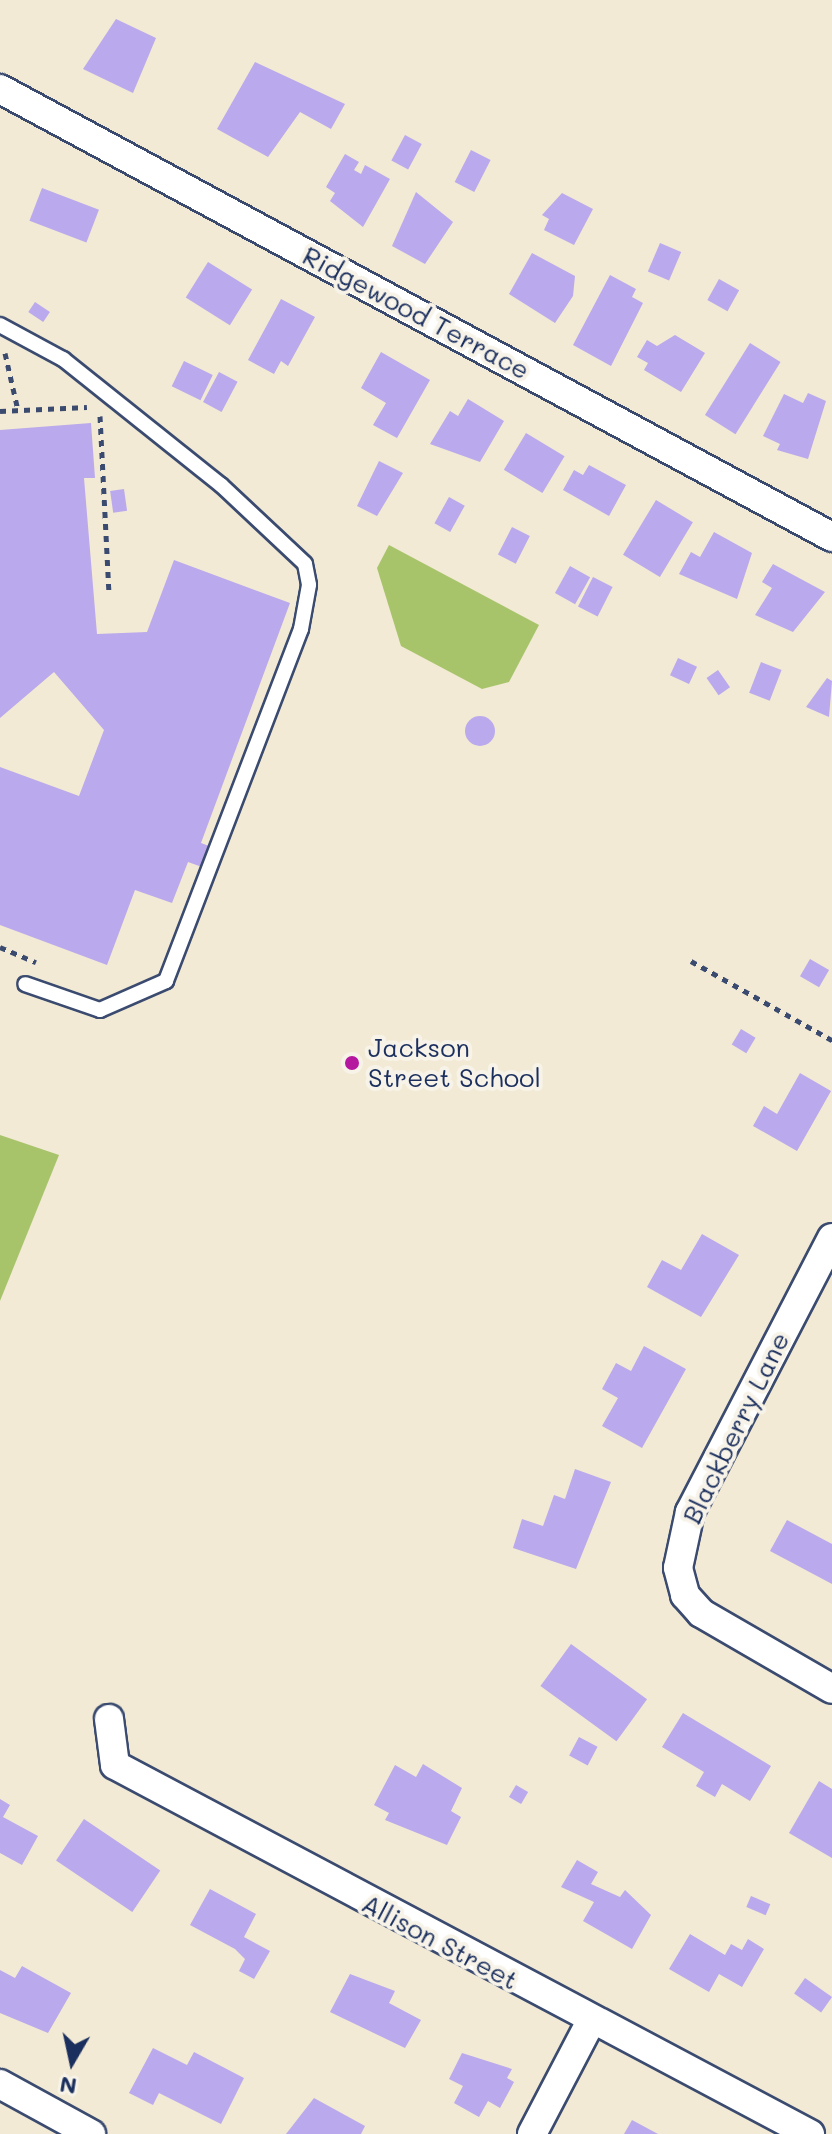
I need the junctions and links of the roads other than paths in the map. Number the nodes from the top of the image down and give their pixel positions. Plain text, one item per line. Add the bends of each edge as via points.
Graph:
1 (0, 89) edge
2 (0, 325) edge
3 (832, 537) edge
4 (25, 984) dead end
5 (832, 1238) edge
6 (832, 1689) edge
7 (109, 1719) dead end
8 (590, 2023) junction
9 (0, 2084) edge
10 (91, 2134) edge
11 (532, 2134) edge
12 (810, 2134) edge

1 - 3 street, Ridgewood Terrace
2 - 4 lane via 63,359 221,485 305,564 309,585 301,629 166,981 100,1010
5 - 6 street, Blackberry Lane via 690,1512 678,1568 685,1595 701,1613
7 - 8 street, Allison Street via 115,1765
8 - 11 street
8 - 12 street, Allison Street
9 - 10 street

